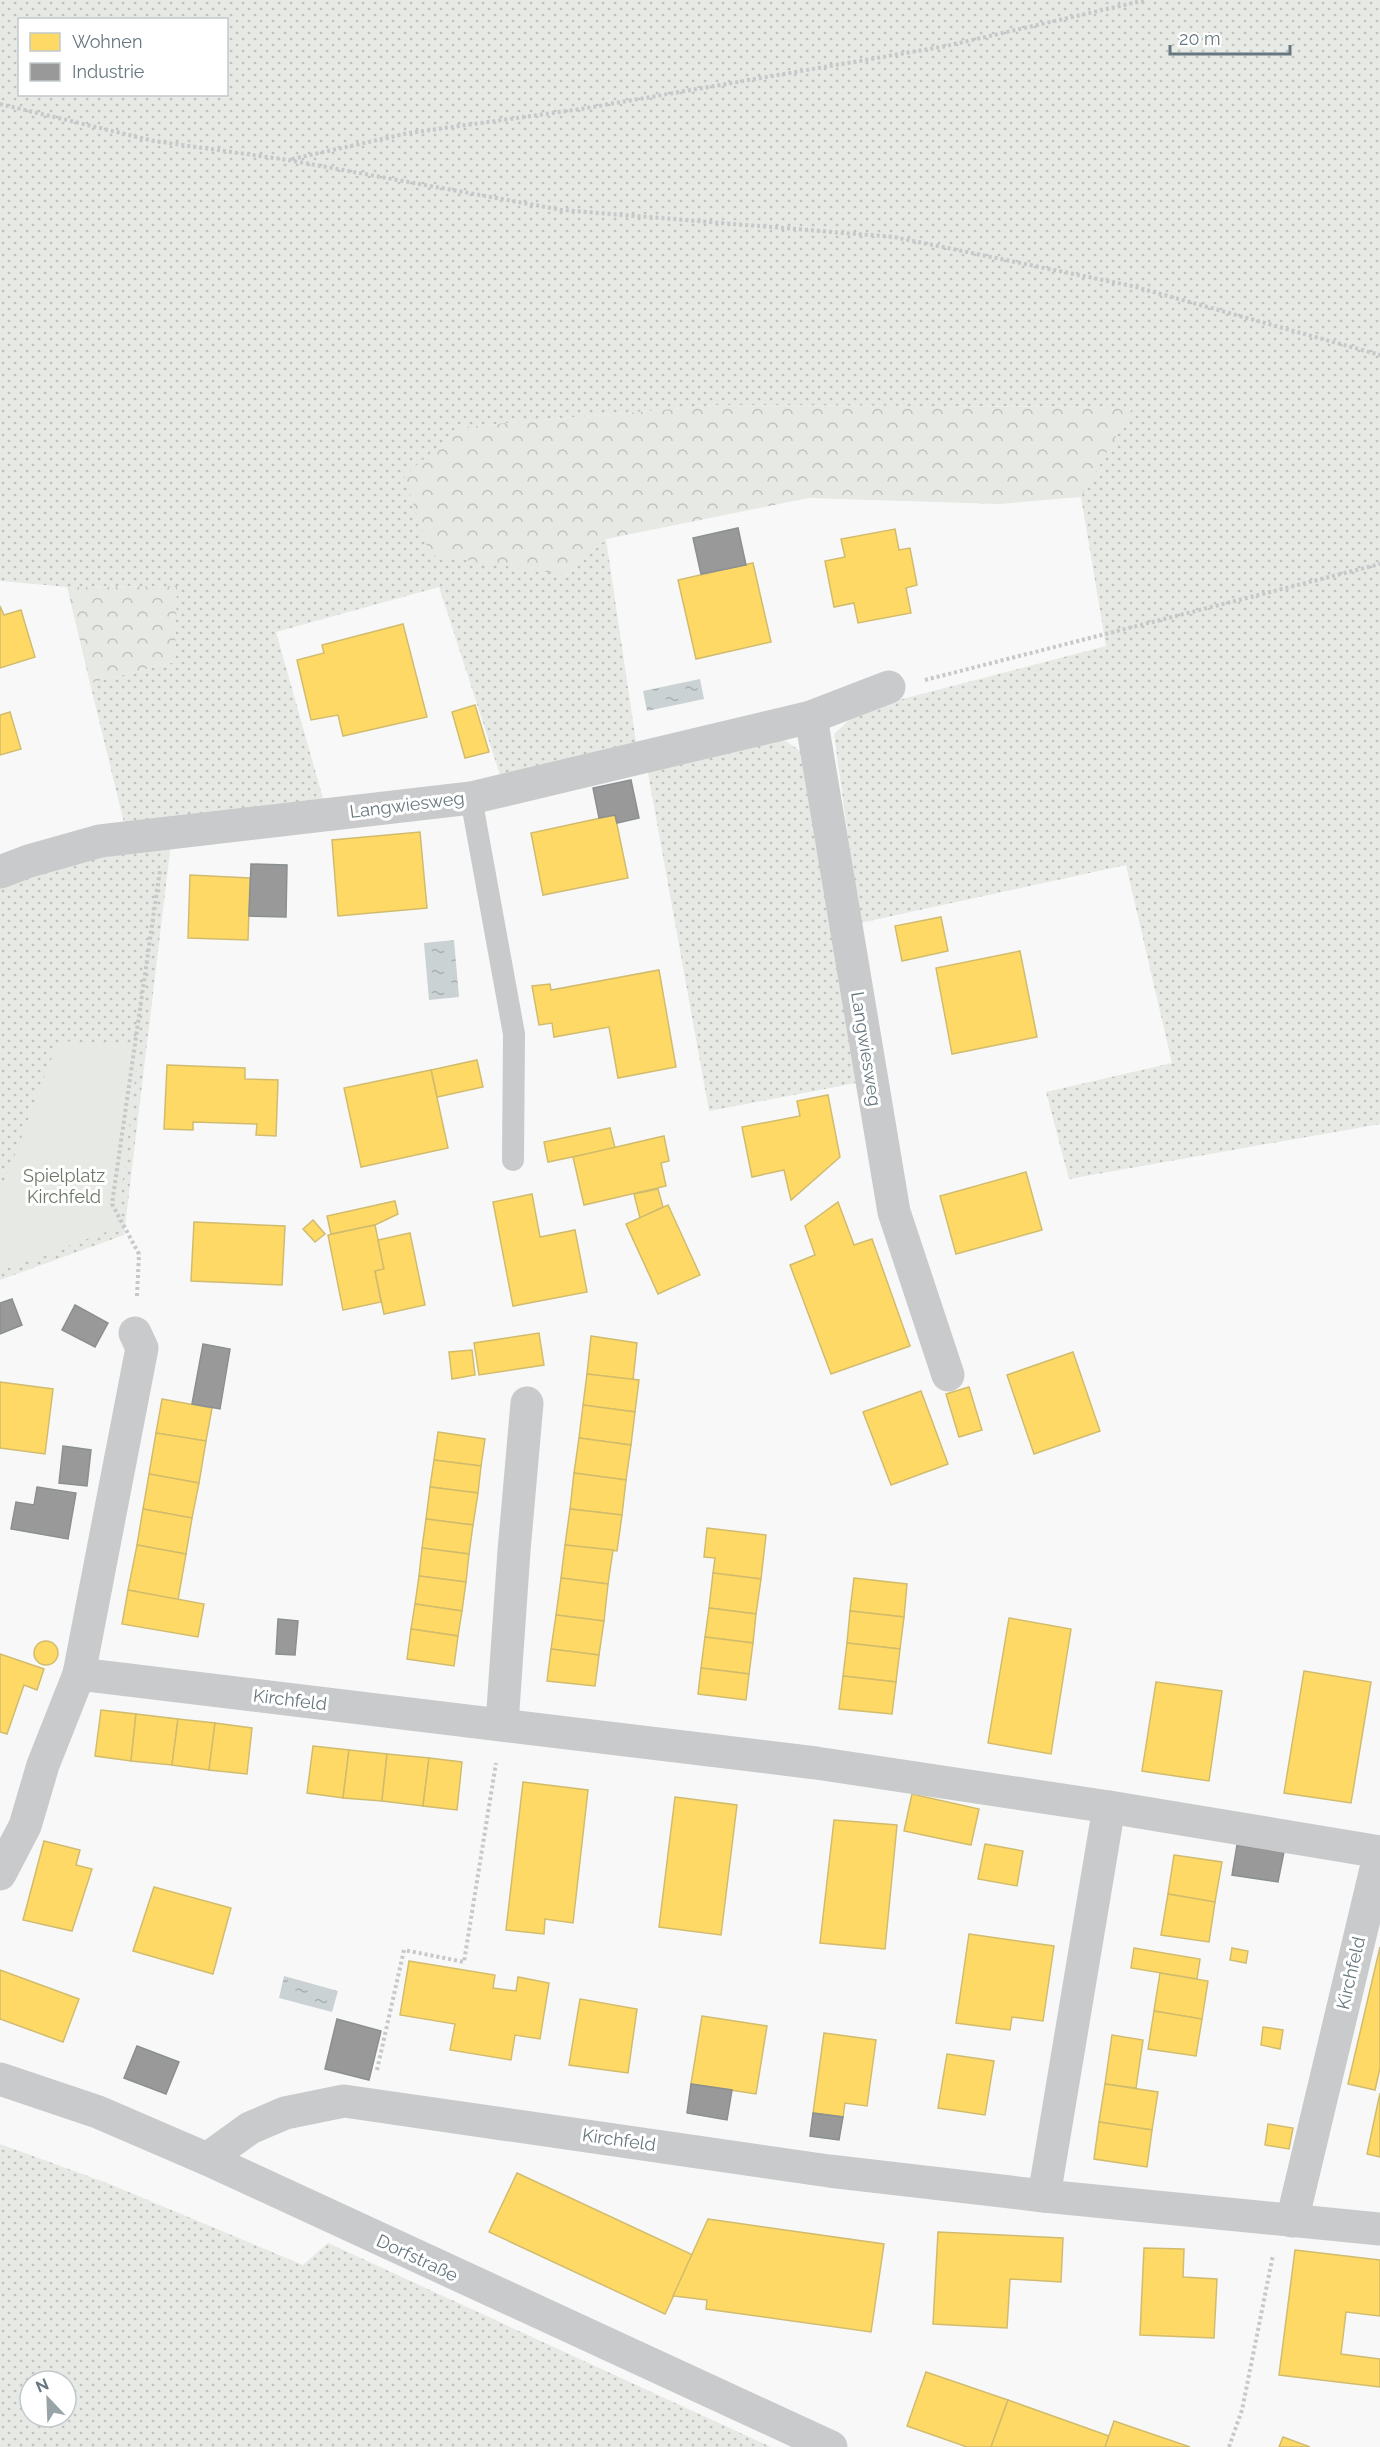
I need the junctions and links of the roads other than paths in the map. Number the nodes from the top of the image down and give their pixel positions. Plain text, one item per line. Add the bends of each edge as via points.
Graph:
1 (889, 687) road end
2 (811, 717) junction
3 (471, 798) junction
4 (0, 872) edge
5 (513, 1160) dead end
6 (135, 1333) road end
7 (948, 1375) dead end
8 (527, 1403) dead end
9 (79, 1674) junction
10 (502, 1724) junction
11 (1109, 1807) junction
12 (0, 1874) edge
13 (0, 2079) edge
14 (207, 2160) junction
15 (1044, 2196) junction
16 (1286, 2221) junction
17 (1380, 2229) edge
18 (831, 2447) edge

1 - 2 street, Langwiesweg
2 - 3 street, Langwiesweg
2 - 7 street, Langwiesweg via 894,1212
3 - 4 street, Langwiesweg via 100,841
3 - 5 lane via 514,1034
6 - 9 street via 142,1348
8 - 10 street
9 - 10 street, Kirchfeld
9 - 12 street via 43,1765 25,1826
10 - 11 street, Kirchfeld via 816,1762
11 - 15 street
11 - 16 street, Kirchfeld via 1380,1852
13 - 14 street, Dorfstraße via 98,2112
14 - 15 street, Kirchfeld via 250,2128 285,2114 344,2101 829,2172
14 - 18 street, Dorfstraße
15 - 16 street, Kirchfeld
16 - 17 street, Kirchfeld

